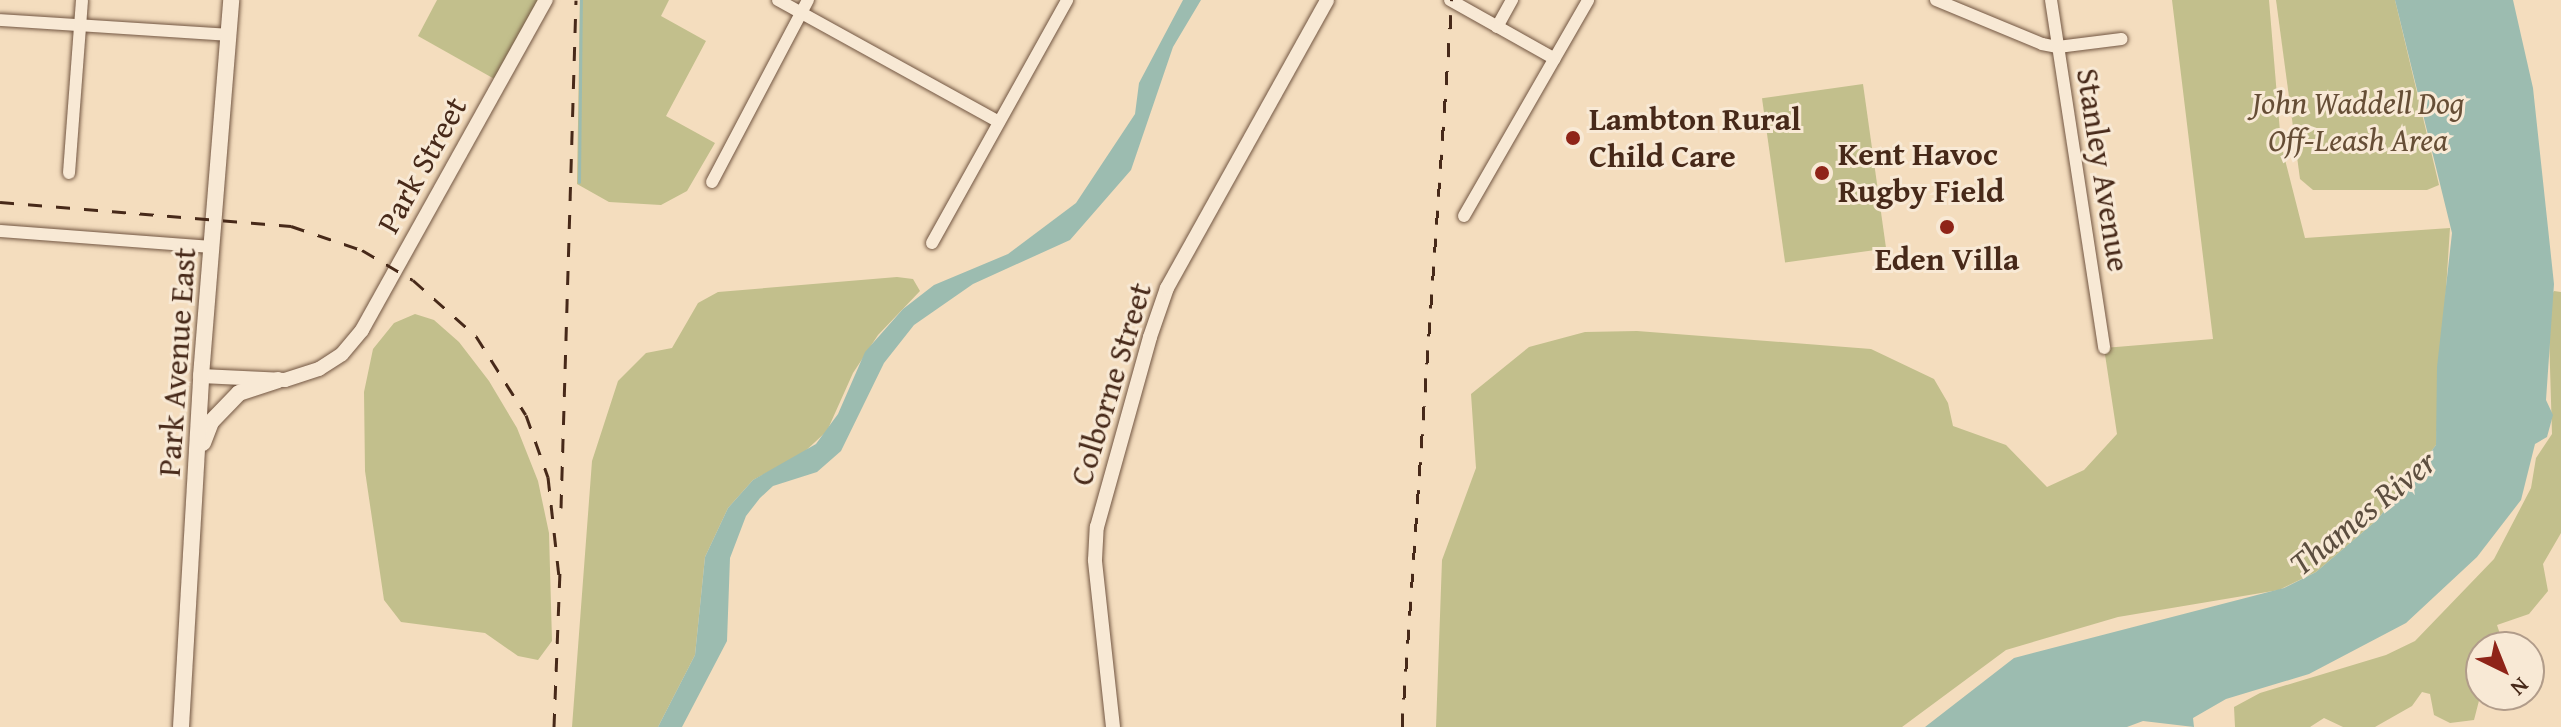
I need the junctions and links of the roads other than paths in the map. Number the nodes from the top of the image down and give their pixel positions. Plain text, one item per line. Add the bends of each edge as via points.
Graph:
1 (82, 0) edge
2 (231, 0) edge
3 (546, 0) edge
4 (778, 0) edge
5 (808, 0) edge
6 (1067, 0) edge
7 (1327, 0) edge
8 (1450, 0) edge
9 (1512, 0) edge
10 (1588, 0) edge
11 (1936, 0) edge
12 (2051, 0) edge
13 (801, 13) junction
14 (0, 20) edge
15 (80, 25) junction
16 (1497, 27) junction
17 (229, 35) junction
18 (2121, 39) dead end
19 (2058, 47) junction
20 (1555, 59) junction
21 (999, 122) junction
22 (69, 173) dead end
23 (712, 182) dead end
24 (1464, 216) dead end
25 (0, 231) edge
26 (932, 243) dead end
27 (212, 247) junction
28 (2104, 348) dead end
29 (201, 376) junction
30 (278, 380) junction
31 (197, 480) junction
32 (181, 727) edge
33 (1113, 727) edge

1 - 15 street
2 - 17 main road, Park Avenue East
3 - 30 street, Park Street via 362,330 342,354 309,373
4 - 13 street
5 - 13 street
6 - 21 street
7 - 33 street, Colborne Street via 1167,288 1146,351 1097,527 1095,560
8 - 16 street
9 - 16 street
10 - 20 street
11 - 19 street
12 - 19 street, Stanley Avenue
13 - 21 street
13 - 23 street
14 - 15 street
15 - 17 street
15 - 22 street
16 - 20 street
17 - 27 main road, Park Avenue East
18 - 19 street
19 - 28 street, Stanley Avenue
20 - 24 street
21 - 26 street
25 - 27 street
27 - 29 main road, Park Avenue East
29 - 30 street
29 - 31 main road, Park Avenue East
30 - 31 main road via 245,390 218,412 204,435
31 - 32 main road, Park Avenue East

